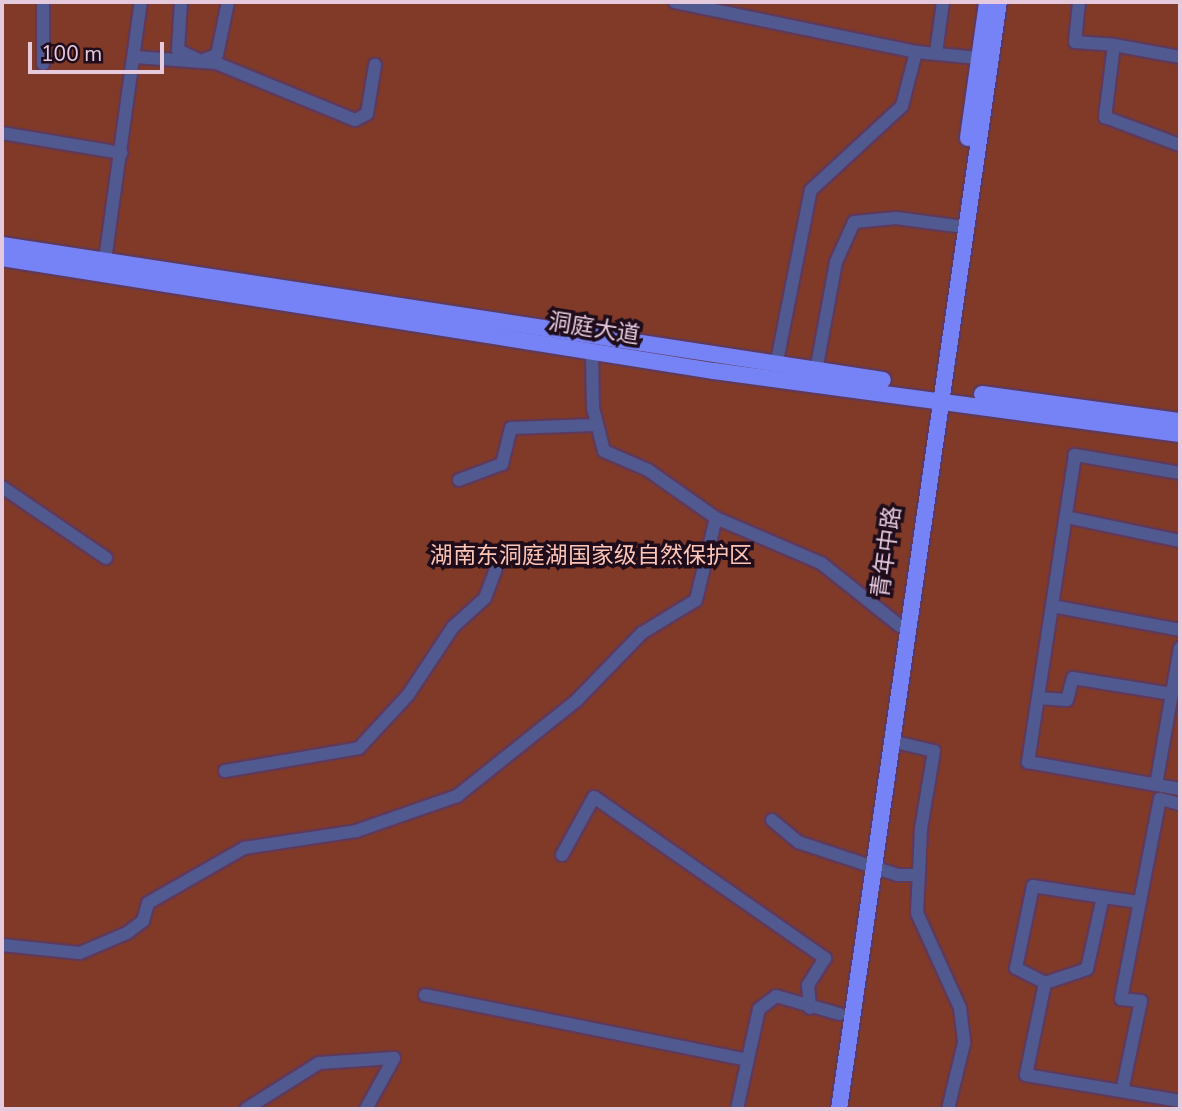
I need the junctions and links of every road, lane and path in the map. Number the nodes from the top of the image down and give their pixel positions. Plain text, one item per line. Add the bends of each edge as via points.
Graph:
1 (43, 2) edge
2 (141, 2) edge
3 (181, 2) edge
4 (228, 2) edge
5 (675, 2) edge
6 (943, 2) edge
7 (987, 2) edge
8 (999, 2) edge
9 (1079, 2) edge
10 (1114, 45) junction
11 (916, 52) junction
12 (936, 54) junction
13 (135, 57) junction
14 (1180, 57) edge
15 (979, 58) junction
16 (201, 61) junction
17 (43, 64) dead end
18 (374, 65) dead end
19 (2, 133) edge
20 (1180, 145) edge
21 (121, 153) junction
22 (956, 226) junction
23 (2, 245) edge
24 (2, 258) edge
25 (105, 260) junction
26 (592, 352) junction
27 (776, 366) junction
28 (816, 372) junction
29 (937, 393) junction
30 (1180, 412) edge
31 (1180, 421) edge
32 (1139, 422) junction
33 (596, 425) junction
34 (1180, 434) edge
35 (1180, 442) edge
36 (1180, 473) edge
37 (459, 480) dead end
38 (2, 487) edge
39 (1066, 517) junction
40 (716, 518) junction
41 (1180, 541) edge
42 (106, 558) dead end
43 (500, 558) dead end
44 (1052, 606) junction
45 (900, 626) junction
46 (1180, 630) edge
47 (1180, 648) edge
48 (1172, 694) junction
49 (1038, 698) junction
50 (891, 741) junction
51 (225, 771) dead end
52 (1156, 785) junction
53 (1180, 789) edge
54 (1180, 804) edge
55 (772, 820) dead end
56 (562, 855) dead end
57 (869, 865) junction
58 (918, 875) junction
59 (1103, 897) junction
60 (1140, 902) junction
61 (2, 944) edge
62 (1045, 982) junction
63 (425, 995) dead end
64 (810, 1007) junction
65 (839, 1014) dead end
66 (748, 1060) junction
67 (1122, 1091) junction
68 (1180, 1101) edge
69 (246, 1109) edge
70 (366, 1109) edge
71 (737, 1109) edge
72 (832, 1109) edge
73 (839, 1109) edge
74 (948, 1109) edge

1 - 17 street
2 - 13 street
3 - 16 street via 178,50
4 - 16 street via 217,55
5 - 11 street
6 - 12 street
7 - 15 main road, 青年中路
8 - 29 main road, 青年中路
9 - 10 street via 1075,42
10 - 14 street
10 - 20 street via 1105,117
11 - 12 street
11 - 27 street via 902,106 811,190
12 - 15 street
13 - 16 street
13 - 21 street
15 - 22 main road, 青年中路
16 - 18 street via 268,79 355,120 367,114
19 - 21 street
21 - 25 street
22 - 28 street via 896,218 854,222 836,262
22 - 29 main road, 青年中路
23 - 25 main road, 洞庭大道
24 - 26 main road, 洞庭大道
25 - 27 main road, 洞庭大道
26 - 29 main road, 洞庭大道
26 - 33 street
27 - 28 main road, 洞庭大道
28 - 29 main road, 洞庭大道
29 - 32 main road, 洞庭大道
29 - 45 main road, 青年中路
29 - 50 main road
30 - 32 main road
31 - 32 main road, 洞庭大道
32 - 34 main road, 洞庭大道
32 - 35 main road
33 - 37 street via 511,428 502,464
33 - 40 street via 610,456 648,470
36 - 39 street via 1075,455
38 - 42 street
39 - 41 street
39 - 44 street
40 - 45 street via 821,563
40 - 61 street via 696,600 642,634 567,709 457,796 356,831 243,848 148,903 143,921 127,933 80,953
43 - 51 street via 485,598 453,627 408,695 359,748
44 - 46 street
44 - 49 street
45 - 57 main road, 青年中路
47 - 48 street
48 - 49 street via 1073,678 1067,700
48 - 52 street
49 - 52 street via 1028,762
50 - 57 main road
50 - 58 street via 934,751
52 - 53 street
54 - 60 street via 1160,799
55 - 57 street via 798,842
56 - 64 street via 594,797 825,958 808,985
57 - 58 street
57 - 72 main road, 青年中路
57 - 73 main road
58 - 74 street via 917,913 960,1008 964,1043
59 - 60 street
59 - 62 street via 1087,969
59 - 62 street via 1032,886 1016,968
60 - 67 street via 1121,999 1141,1001
62 - 67 street via 1026,1075
63 - 66 street
64 - 65 street
64 - 66 street via 776,996 760,1009
66 - 71 street
67 - 68 street
69 - 70 street via 319,1063 394,1058

